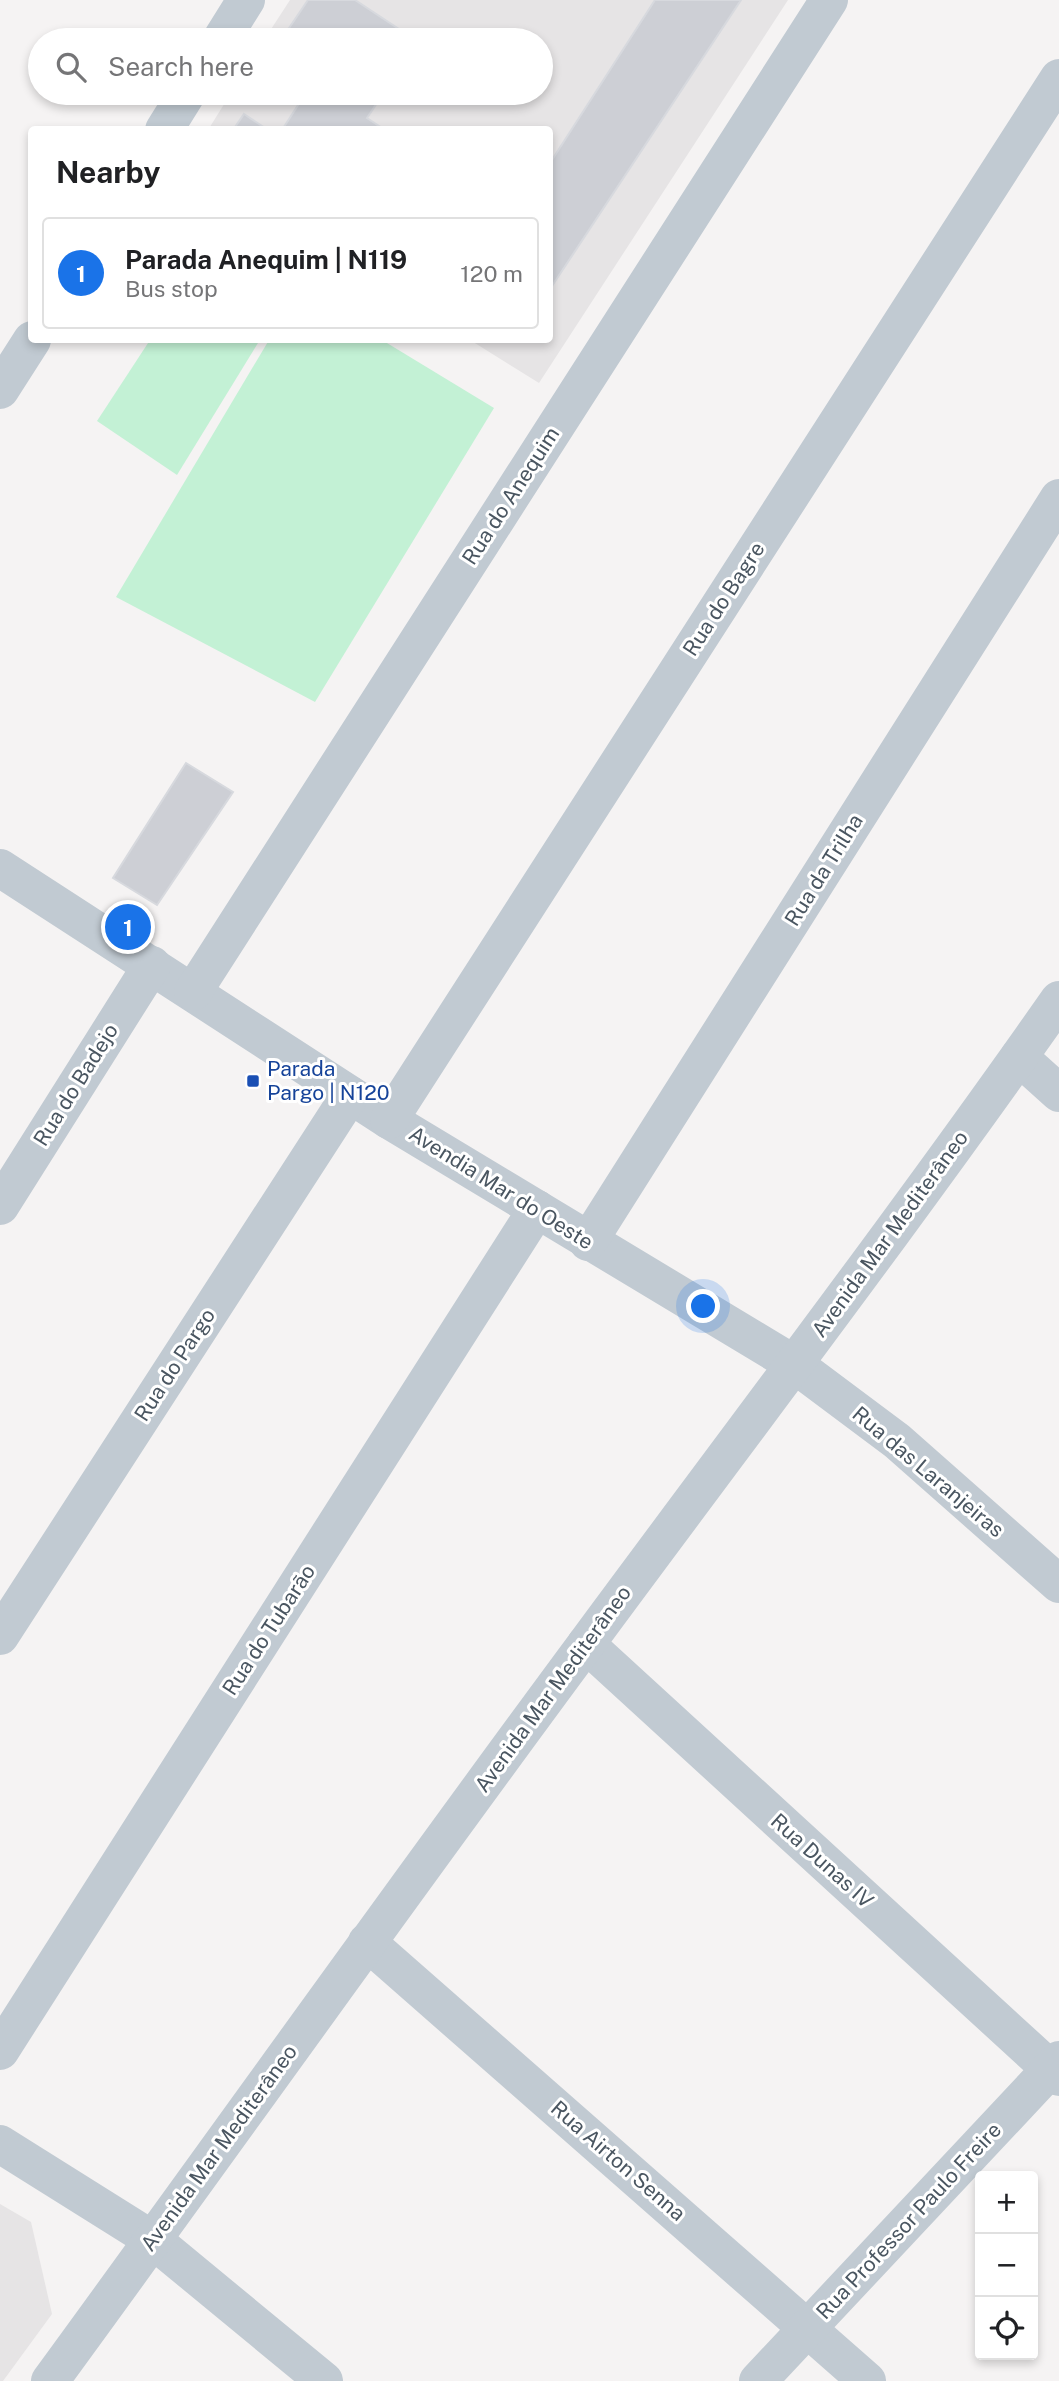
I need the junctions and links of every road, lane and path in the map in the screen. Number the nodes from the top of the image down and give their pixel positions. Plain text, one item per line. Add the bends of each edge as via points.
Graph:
1 (246, 0) edge
2 (829, 0) edge
3 (228, 28) edge
4 (1059, 78) edge
5 (180, 105) edge
6 (166, 126) edge
7 (30, 343) edge
8 (0, 390) edge
9 (1059, 498) edge
10 (0, 868) edge
11 (152, 965) junction
12 (193, 992) junction
13 (1059, 1000) edge
14 (1019, 1057) junction
15 (1059, 1093) edge
16 (350, 1095) junction
17 (389, 1120) junction
18 (0, 1206) edge
19 (537, 1209) junction
20 (588, 1242) junction
21 (794, 1364) junction
22 (1059, 1584) edge
23 (0, 1636) edge
24 (586, 1644) junction
25 (367, 1942) junction
26 (0, 2051) edge
27 (1056, 2069) edge
28 (0, 2144) edge
29 (153, 2240) junction
30 (809, 2328) junction
31 (50, 2381) edge
32 (324, 2381) edge
33 (758, 2381) edge
34 (867, 2381) edge

1 - 3 street
2 - 12 street, Rua do Anequim
4 - 17 street, Rua do Bagre
5 - 6 street
7 - 8 street
9 - 20 street, Rua da Trilha
10 - 11 street, Avendia Mar do Oeste
11 - 12 street, Avendia Mar do Oeste
11 - 18 street, Rua do Badejo
12 - 16 street, Avendia Mar do Oeste
13 - 14 street, Avenida Mar Mediterâneo
14 - 15 street
14 - 21 street, Avenida Mar Mediterâneo
16 - 17 street, Avendia Mar do Oeste
16 - 23 street, Rua do Pargo
17 - 19 street, Avendia Mar do Oeste
19 - 20 street, Avendia Mar do Oeste
19 - 26 street, Rua do Tubarão
20 - 21 street, Avendia Mar do Oeste
21 - 22 street, Rua das Laranjeiras via 897,1441
21 - 24 street, Avenida Mar Mediterâneo
24 - 25 street, Avenida Mar Mediterâneo
24 - 27 street, Rua Dunas IV
25 - 29 street, Avenida Mar Mediterâneo
25 - 30 street, Rua Airton Senna
27 - 30 street, Rua Professor Paulo Freire
28 - 29 street
29 - 31 street, Avenida Mar Mediterâneo
29 - 32 street
30 - 33 street, Rua Professor Paulo Freire
30 - 34 street, Rua Airton Senna

